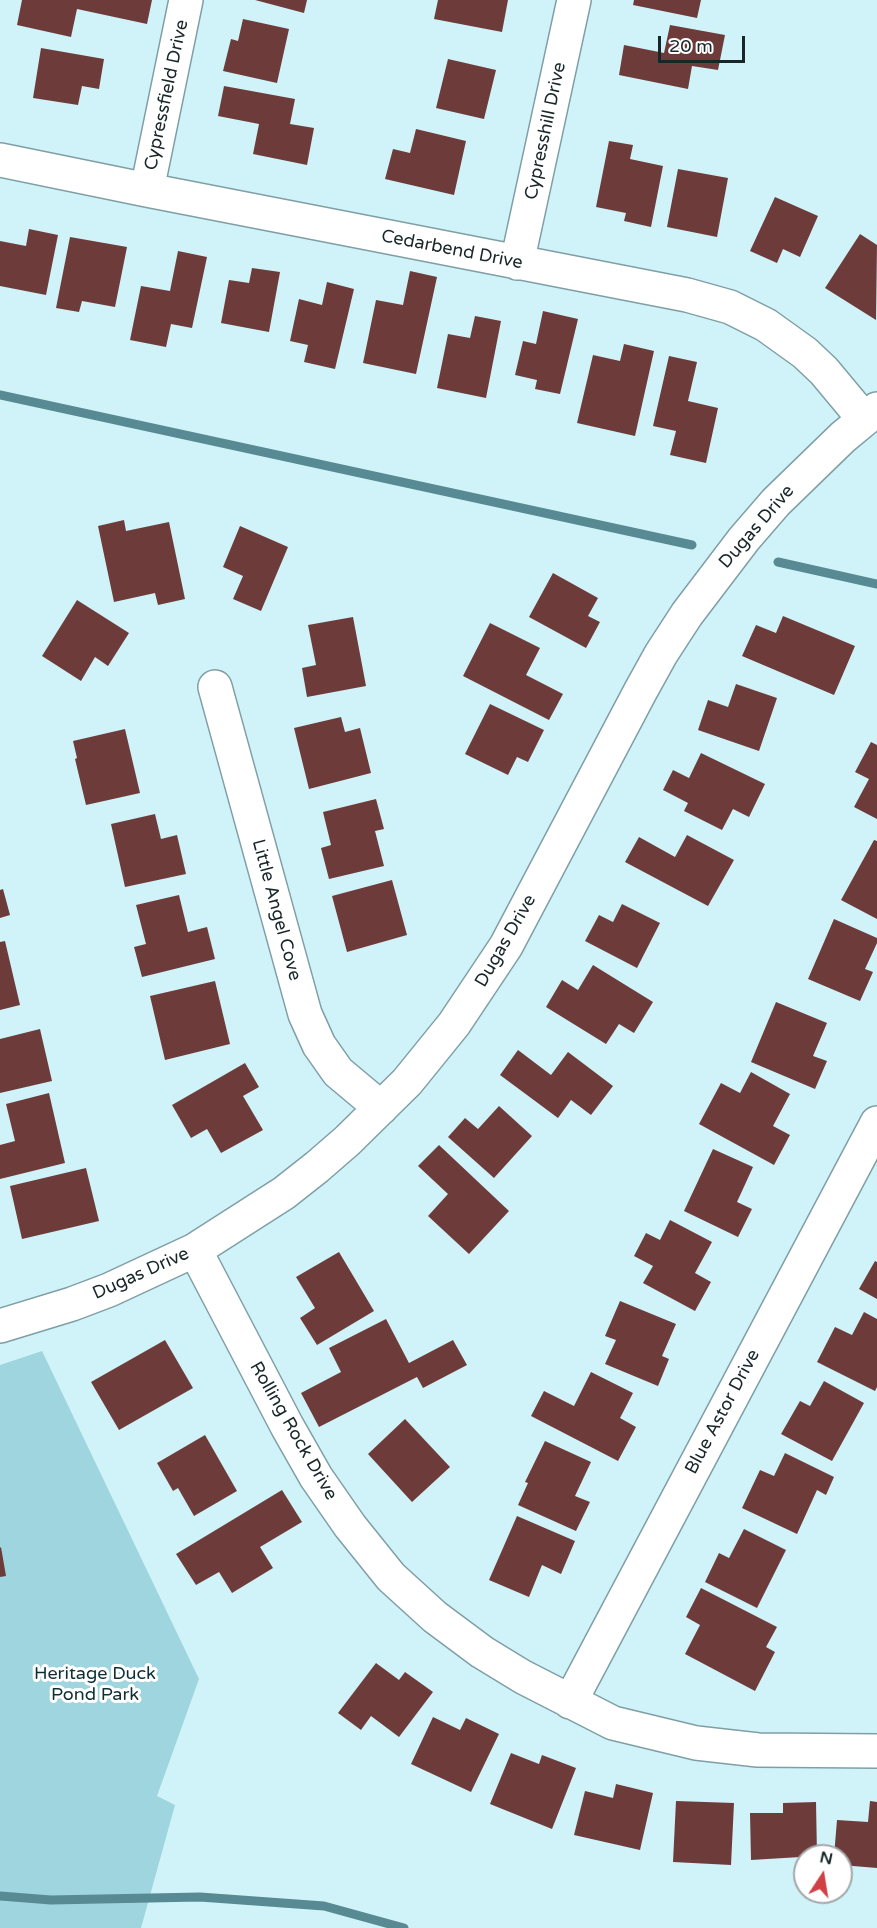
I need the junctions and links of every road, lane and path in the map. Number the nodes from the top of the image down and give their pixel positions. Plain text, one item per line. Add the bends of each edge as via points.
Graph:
1 (186, 0) edge
2 (574, 0) edge
3 (0, 160) edge
4 (147, 190) junction
5 (517, 263) junction
6 (871, 414) edge
7 (215, 687) dead end
8 (381, 1108) junction
9 (877, 1123) edge
10 (195, 1250) junction
11 (0, 1326) edge
12 (570, 1702) junction
13 (877, 1751) edge

1 - 4 street, Cypressfield Drive
2 - 5 street, Cypresshill Drive
3 - 4 street, Cedarbend Drive
4 - 5 street, Cedarbend Drive
5 - 6 street, Cedarbend Drive via 687,296 747,314 805,353
6 - 8 street, Dugas Drive via 776,502 687,614 639,692 506,946 431,1054
7 - 8 street, Little Angel Cove via 305,1014 319,1045 338,1072
8 - 10 street, Dugas Drive via 340,1148 284,1193
9 - 12 street, Blue Astor Drive
10 - 11 street, Dugas Drive via 109,1290
10 - 12 street, Rolling Rock Drive via 316,1478 391,1577 482,1652
12 - 13 street, Rolling Rock Drive via 613,1723 696,1743 758,1750

